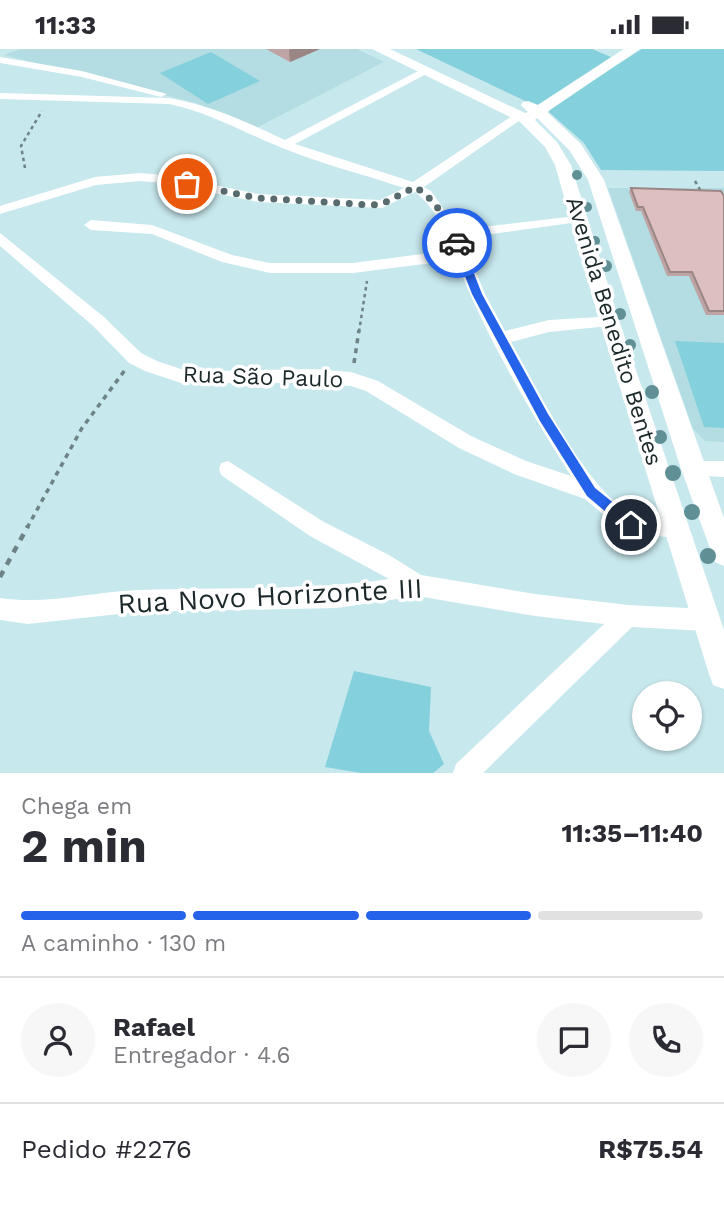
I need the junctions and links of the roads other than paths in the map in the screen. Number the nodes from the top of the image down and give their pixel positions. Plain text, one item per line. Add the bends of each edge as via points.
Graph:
1 (379, 49) edge
2 (410, 49) edge
3 (634, 49) edge
4 (0, 60) edge
5 (424, 71) junction
6 (0, 96) edge
7 (191, 105) junction
8 (527, 115) junction
9 (285, 145) junction
10 (415, 187) junction
11 (0, 210) edge
12 (579, 218) junction
13 (91, 225) dead end
14 (454, 235) junction
15 (0, 238) edge
16 (461, 254) junction
17 (609, 320) junction
18 (501, 338) junction
19 (228, 469) dead end
20 (693, 469) junction
21 (724, 469) edge
22 (591, 492) junction
23 (675, 529) junction
24 (724, 553) edge
25 (417, 585) junction
26 (0, 609) edge
27 (628, 616) junction
28 (706, 619) junction
29 (724, 674) edge
30 (465, 773) edge

1 - 5 street, Avenida Benedito Bentes
2 - 8 street, Avenida Benedito Bentes
3 - 8 street
4 - 7 street via 111,80
5 - 8 street, Avenida Benedito Bentes
5 - 9 street
6 - 7 street
7 - 9 street
8 - 10 street
8 - 12 street, Avenida Benedito Bentes via 563,165
8 - 20 street, Avenida Benedito Bentes via 567,136 596,180
9 - 10 street
10 - 11 street via 382,204 355,205 258,198 140,177 95,181
10 - 14 street via 426,194
12 - 14 street
12 - 17 street, Avenida Benedito Bentes
13 - 16 street via 169,234 245,264 292,269
14 - 16 street
15 - 22 street, Rua São Paulo via 135,358 181,376 351,379 372,386 465,442 521,468
16 - 18 street
17 - 18 street via 549,326
17 - 23 street, Avenida Benedito Bentes
18 - 22 street
19 - 25 street via 317,529
20 - 21 street
20 - 24 street, Avenida Benedito Bentes
22 - 23 street via 631,525
23 - 28 street, Avenida Benedito Bentes
25 - 26 street, Rua Novo Horizonte III via 337,597 137,601 28,613
25 - 27 street, Rua Novo Horizonte III
27 - 28 street, Rua Novo Horizonte III
27 - 30 street
28 - 29 street, Avenida Benedito Bentes

